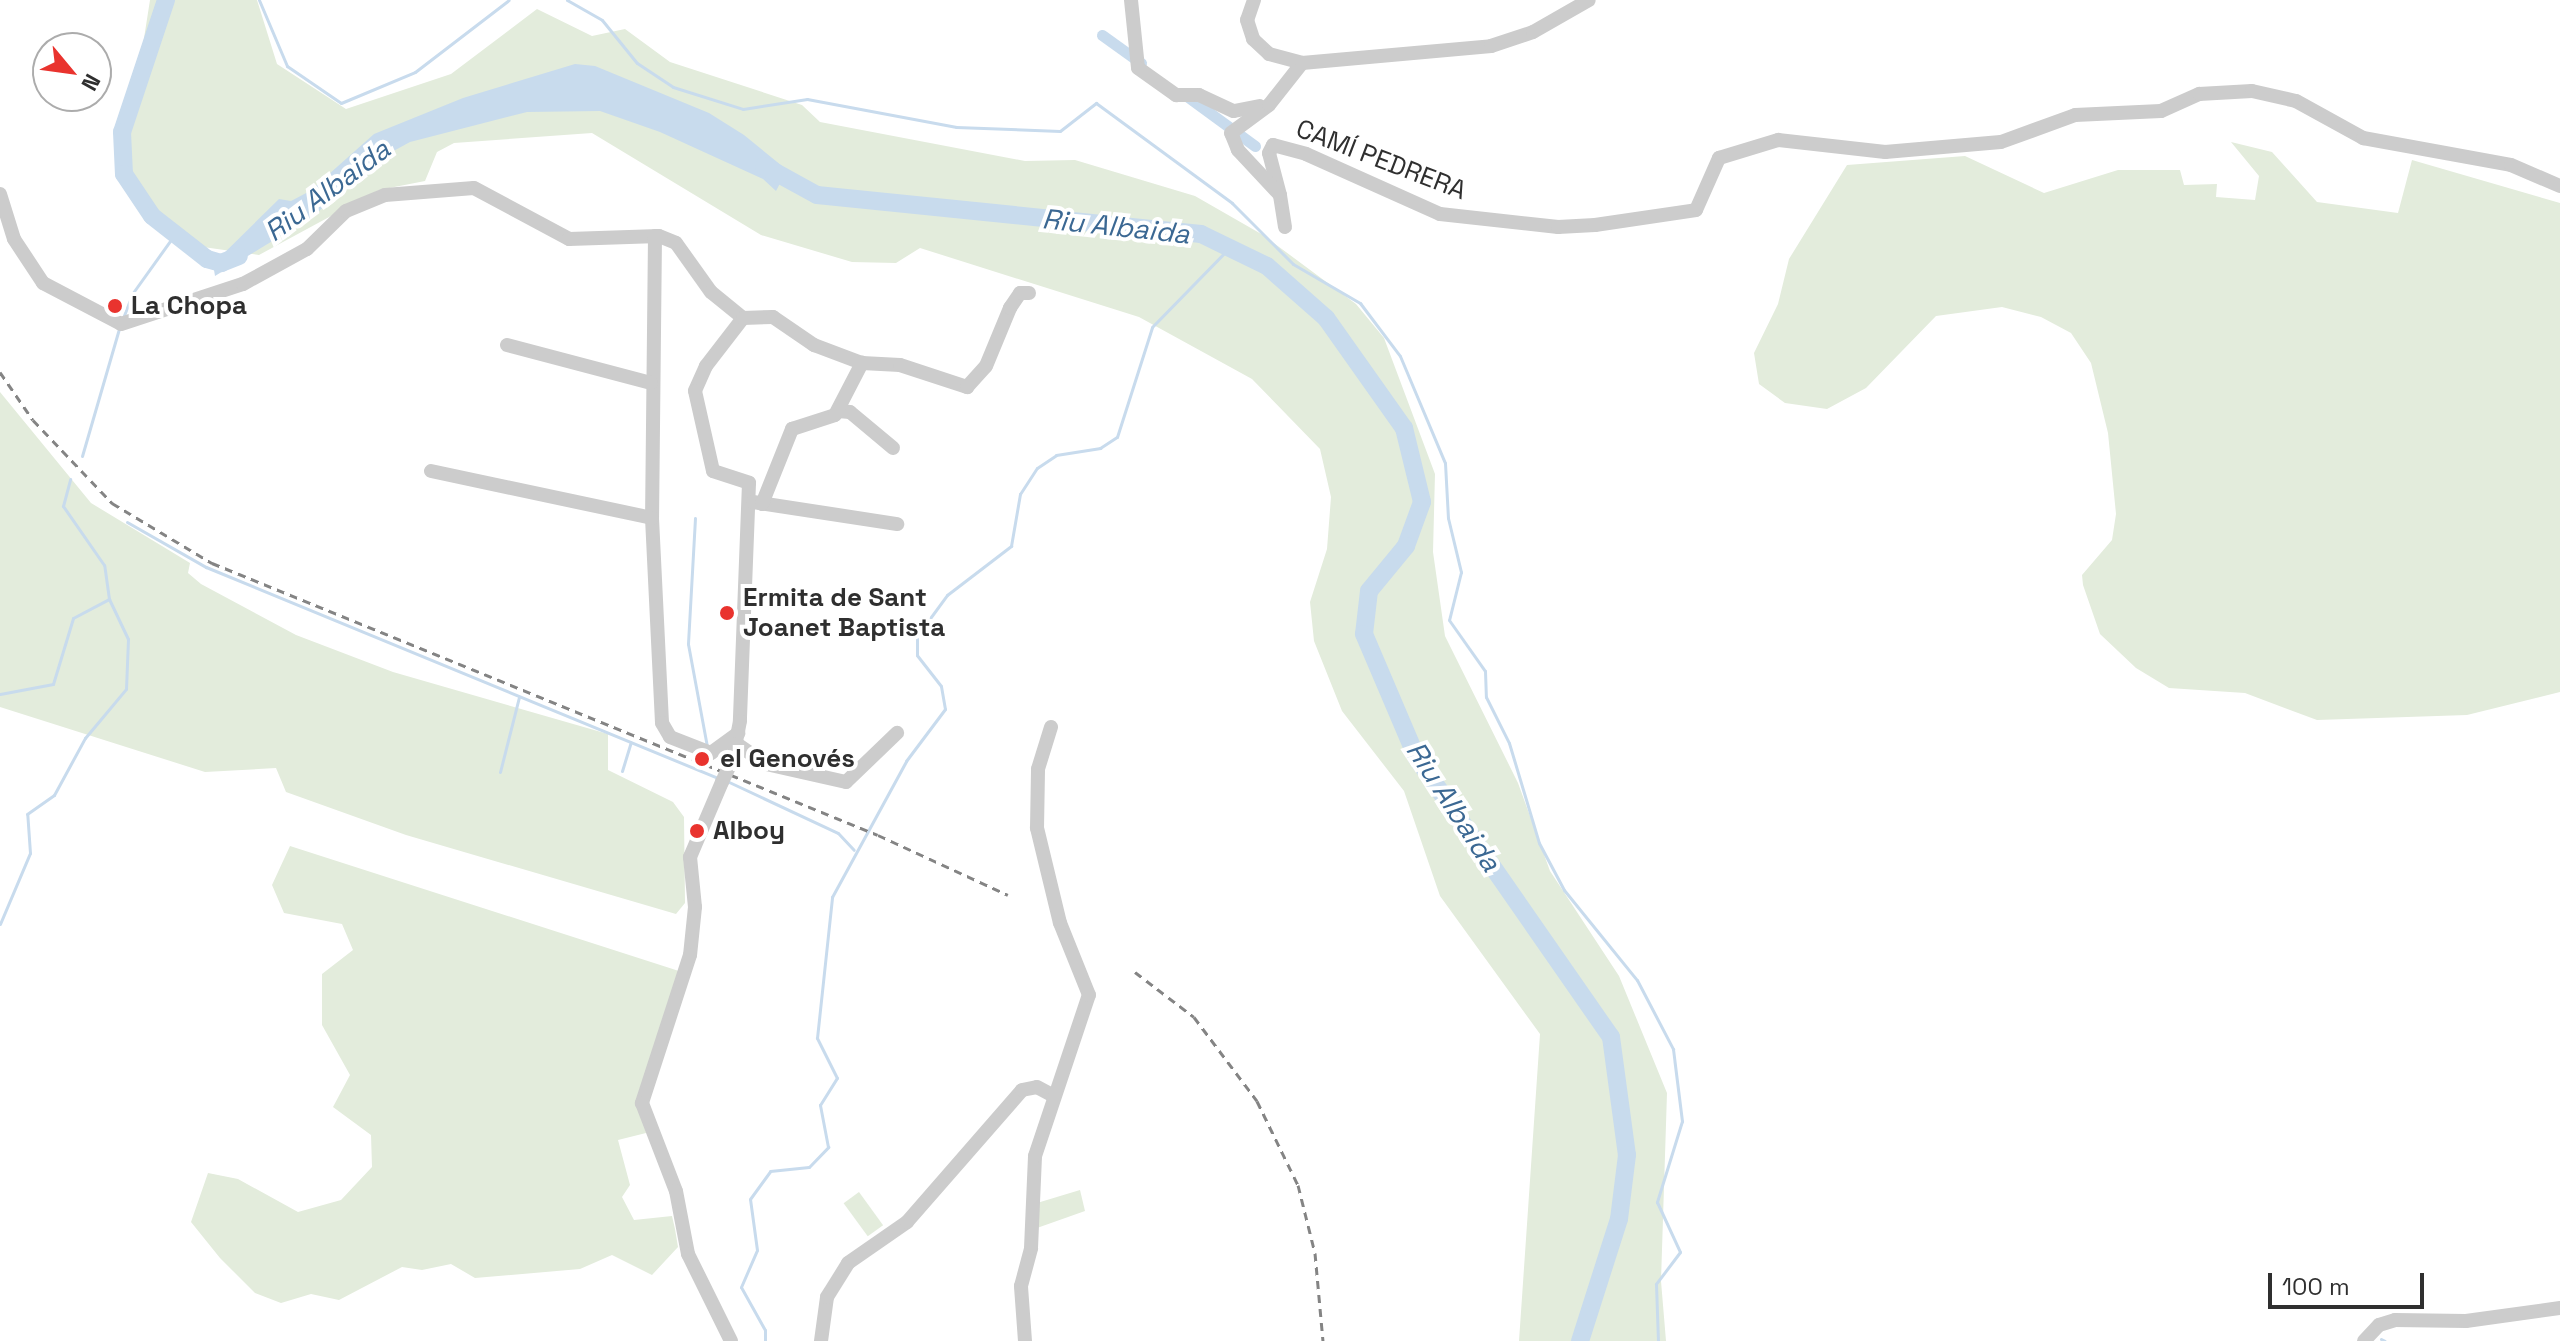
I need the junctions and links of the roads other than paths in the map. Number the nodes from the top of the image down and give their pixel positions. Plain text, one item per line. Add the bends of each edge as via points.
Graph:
1 (1131, 0) edge
2 (1254, 0) edge
3 (1589, 0) edge
4 (1302, 63) junction
5 (1278, 95) junction
6 (2560, 186) edge
7 (0, 194) edge
8 (1280, 195) junction
9 (1285, 227) dead end
10 (655, 236) junction
11 (1029, 293) dead end
12 (743, 318) junction
13 (507, 345) dead end
14 (862, 363) junction
15 (651, 383) junction
16 (838, 411) junction
17 (893, 448) dead end
18 (431, 471) dead end
19 (755, 503) junction
20 (652, 518) junction
21 (897, 524) dead end
22 (1051, 727) dead end
23 (897, 733) dead end
24 (736, 745) junction
25 (1052, 1095) junction
26 (2560, 1308) edge
27 (731, 1341) edge
28 (821, 1341) edge
29 (1025, 1341) edge
30 (2364, 1341) edge

1 - 5 street via 1135,65 1172,93 1199,95 1234,111
2 - 4 street via 1247,20 1253,39 1269,54
3 - 4 street via 1533,32 1491,46
4 - 5 street
5 - 8 street via 1231,133 1238,150
6 - 8 street, CAMÍ PEDRERA via 2511,165 2363,138 2296,101 2252,91 2199,94 2161,111 2075,115 1976,144 1847,151 1778,140 1719,158 1696,210 1595,225 1558,227 1440,214 1306,154 1273,145 1269,153
7 - 10 street via 14,239 43,283 121,324 243,284 307,249 346,211 385,195 474,188 569,239
8 - 9 street
10 - 12 street via 676,243 711,292
10 - 15 street
11 - 14 street via 1020,293 1010,308 980,377 967,387 900,365
12 - 14 street via 768,315 814,345
12 - 19 street via 706,366 695,401 713,471 749,483
13 - 15 street
14 - 16 street
15 - 20 street
16 - 17 street via 850,412
16 - 19 street via 827,422 792,429
18 - 20 street
19 - 21 street
19 - 24 street
20 - 24 street via 664,732 711,753
22 - 25 street via 1038,769 1037,828 1060,923 1089,995
23 - 24 street via 846,782 766,764
24 - 27 street, bridge via 690,857 695,907 690,955 642,1103 676,1191 688,1254
25 - 28 street via 1037,1087 1022,1090 907,1222 853,1257 830,1288
25 - 29 street via 1035,1156 1031,1248 1021,1286
26 - 30 street via 2466,1321 2395,1320 2379,1325

